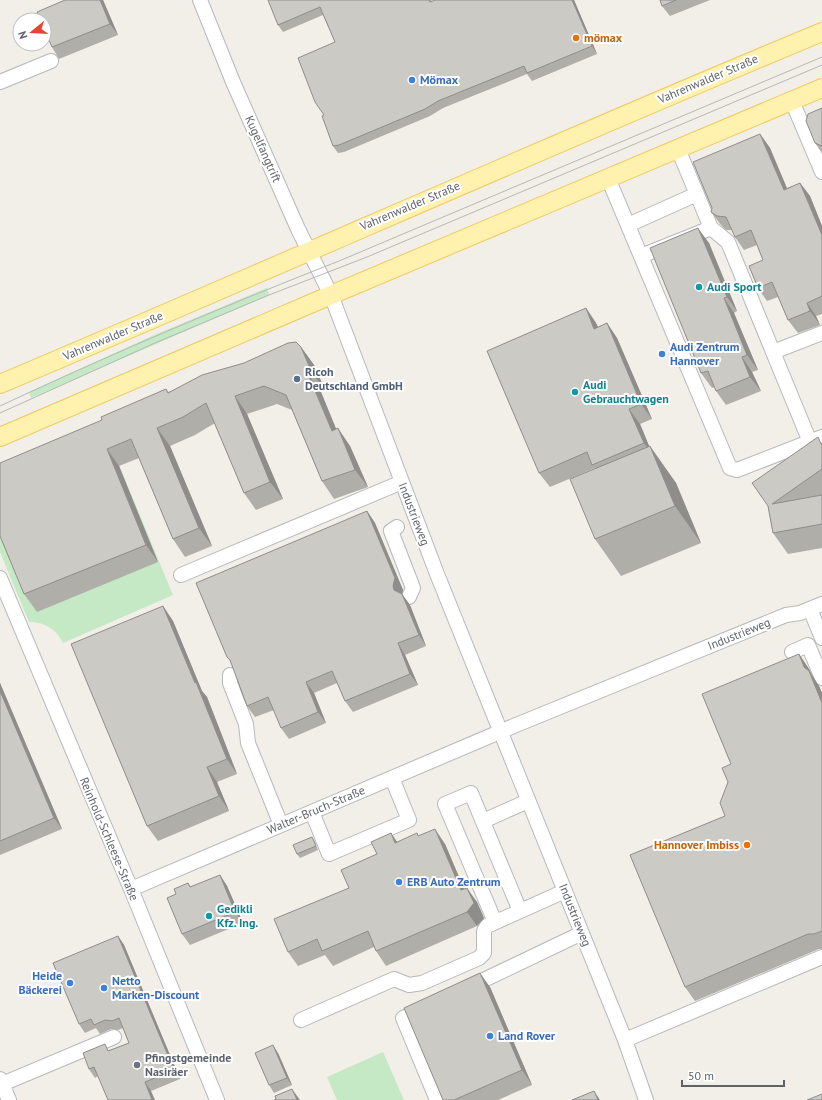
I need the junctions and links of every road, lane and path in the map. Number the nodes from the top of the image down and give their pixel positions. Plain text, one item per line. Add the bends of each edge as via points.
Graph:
1 (200, 0) edge
2 (822, 32) edge
3 (51, 61) dead end
4 (0, 82) edge
5 (822, 88) edge
6 (792, 101) junction
7 (678, 149) junction
8 (822, 172) edge
9 (608, 178) junction
10 (697, 194) junction
11 (628, 225) junction
12 (711, 228) junction
13 (308, 251) junction
14 (641, 256) junction
15 (331, 295) junction
16 (822, 333) edge
17 (773, 352) junction
18 (0, 384) edge
19 (0, 437) edge
20 (816, 439) edge
21 (402, 482) junction
22 (397, 527) dead end
23 (181, 575) dead end
24 (0, 578) edge
25 (409, 597) dead end
26 (811, 608) edge
27 (822, 638) edge
28 (792, 652) dead end
29 (230, 675) edge
30 (822, 678) edge
31 (500, 732) junction
32 (392, 778) junction
33 (528, 801) junction
34 (312, 812) junction
35 (483, 820) junction
36 (281, 825) junction
37 (131, 889) junction
38 (565, 891) junction
39 (520, 911) junction
40 (494, 922) junction
41 (582, 933) junction
42 (822, 957) edge
43 (452, 994) edge
44 (438, 1001) edge
45 (302, 1020) dead end
46 (114, 1037) dead end
47 (625, 1040) junction
48 (1, 1082) edge
49 (9, 1100) edge
50 (217, 1100) edge
51 (437, 1100) edge
52 (646, 1100) edge

1 - 13 street, Kugelfangtrift via 233,82
2 - 13 main road, Vahrenwalder Straße
3 - 4 street
5 - 6 main road
6 - 7 main road
6 - 8 street
7 - 9 main road
7 - 10 street
9 - 11 street
9 - 15 main road
10 - 11 street
10 - 12 street
11 - 14 street
12 - 14 street
12 - 17 street via 728,242
13 - 15 street, Kugelfangtrift
13 - 18 main road, Vahrenwalder Straße
14 - 20 street via 730,468 736,470
15 - 19 main road
15 - 21 street, Industrieweg
16 - 17 street
17 - 20 street
21 - 23 street
21 - 31 street, Industrieweg
22 - 25 street via 391,531 413,588
24 - 37 street, Reinhold-Schleese-Straße
26 - 27 street
26 - 31 street, Industrieweg via 786,615
28 - 30 street via 808,645
29 - 36 street via 230,683 246,724 248,743
31 - 32 street, Walter-Bruch-Straße
31 - 33 street, Industrieweg
32 - 34 street, Walter-Bruch-Straße
32 - 34 street via 409,820 329,854
33 - 35 street
33 - 38 street, Industrieweg
34 - 36 street, Walter-Bruch-Straße
35 - 39 street
35 - 40 street via 471,793 445,804
36 - 37 street, Walter-Bruch-Straße
37 - 50 street, Reinhold-Schleese-Straße
38 - 39 street
38 - 41 street, Industrieweg
39 - 40 street
40 - 45 street via 484,931 484,952 479,958 422,982 409,985 394,979
41 - 43 street
41 - 47 street, Industrieweg
42 - 47 street
44 - 51 street via 402,1018
46 - 48 street
47 - 52 street, Industrieweg
48 - 49 street

